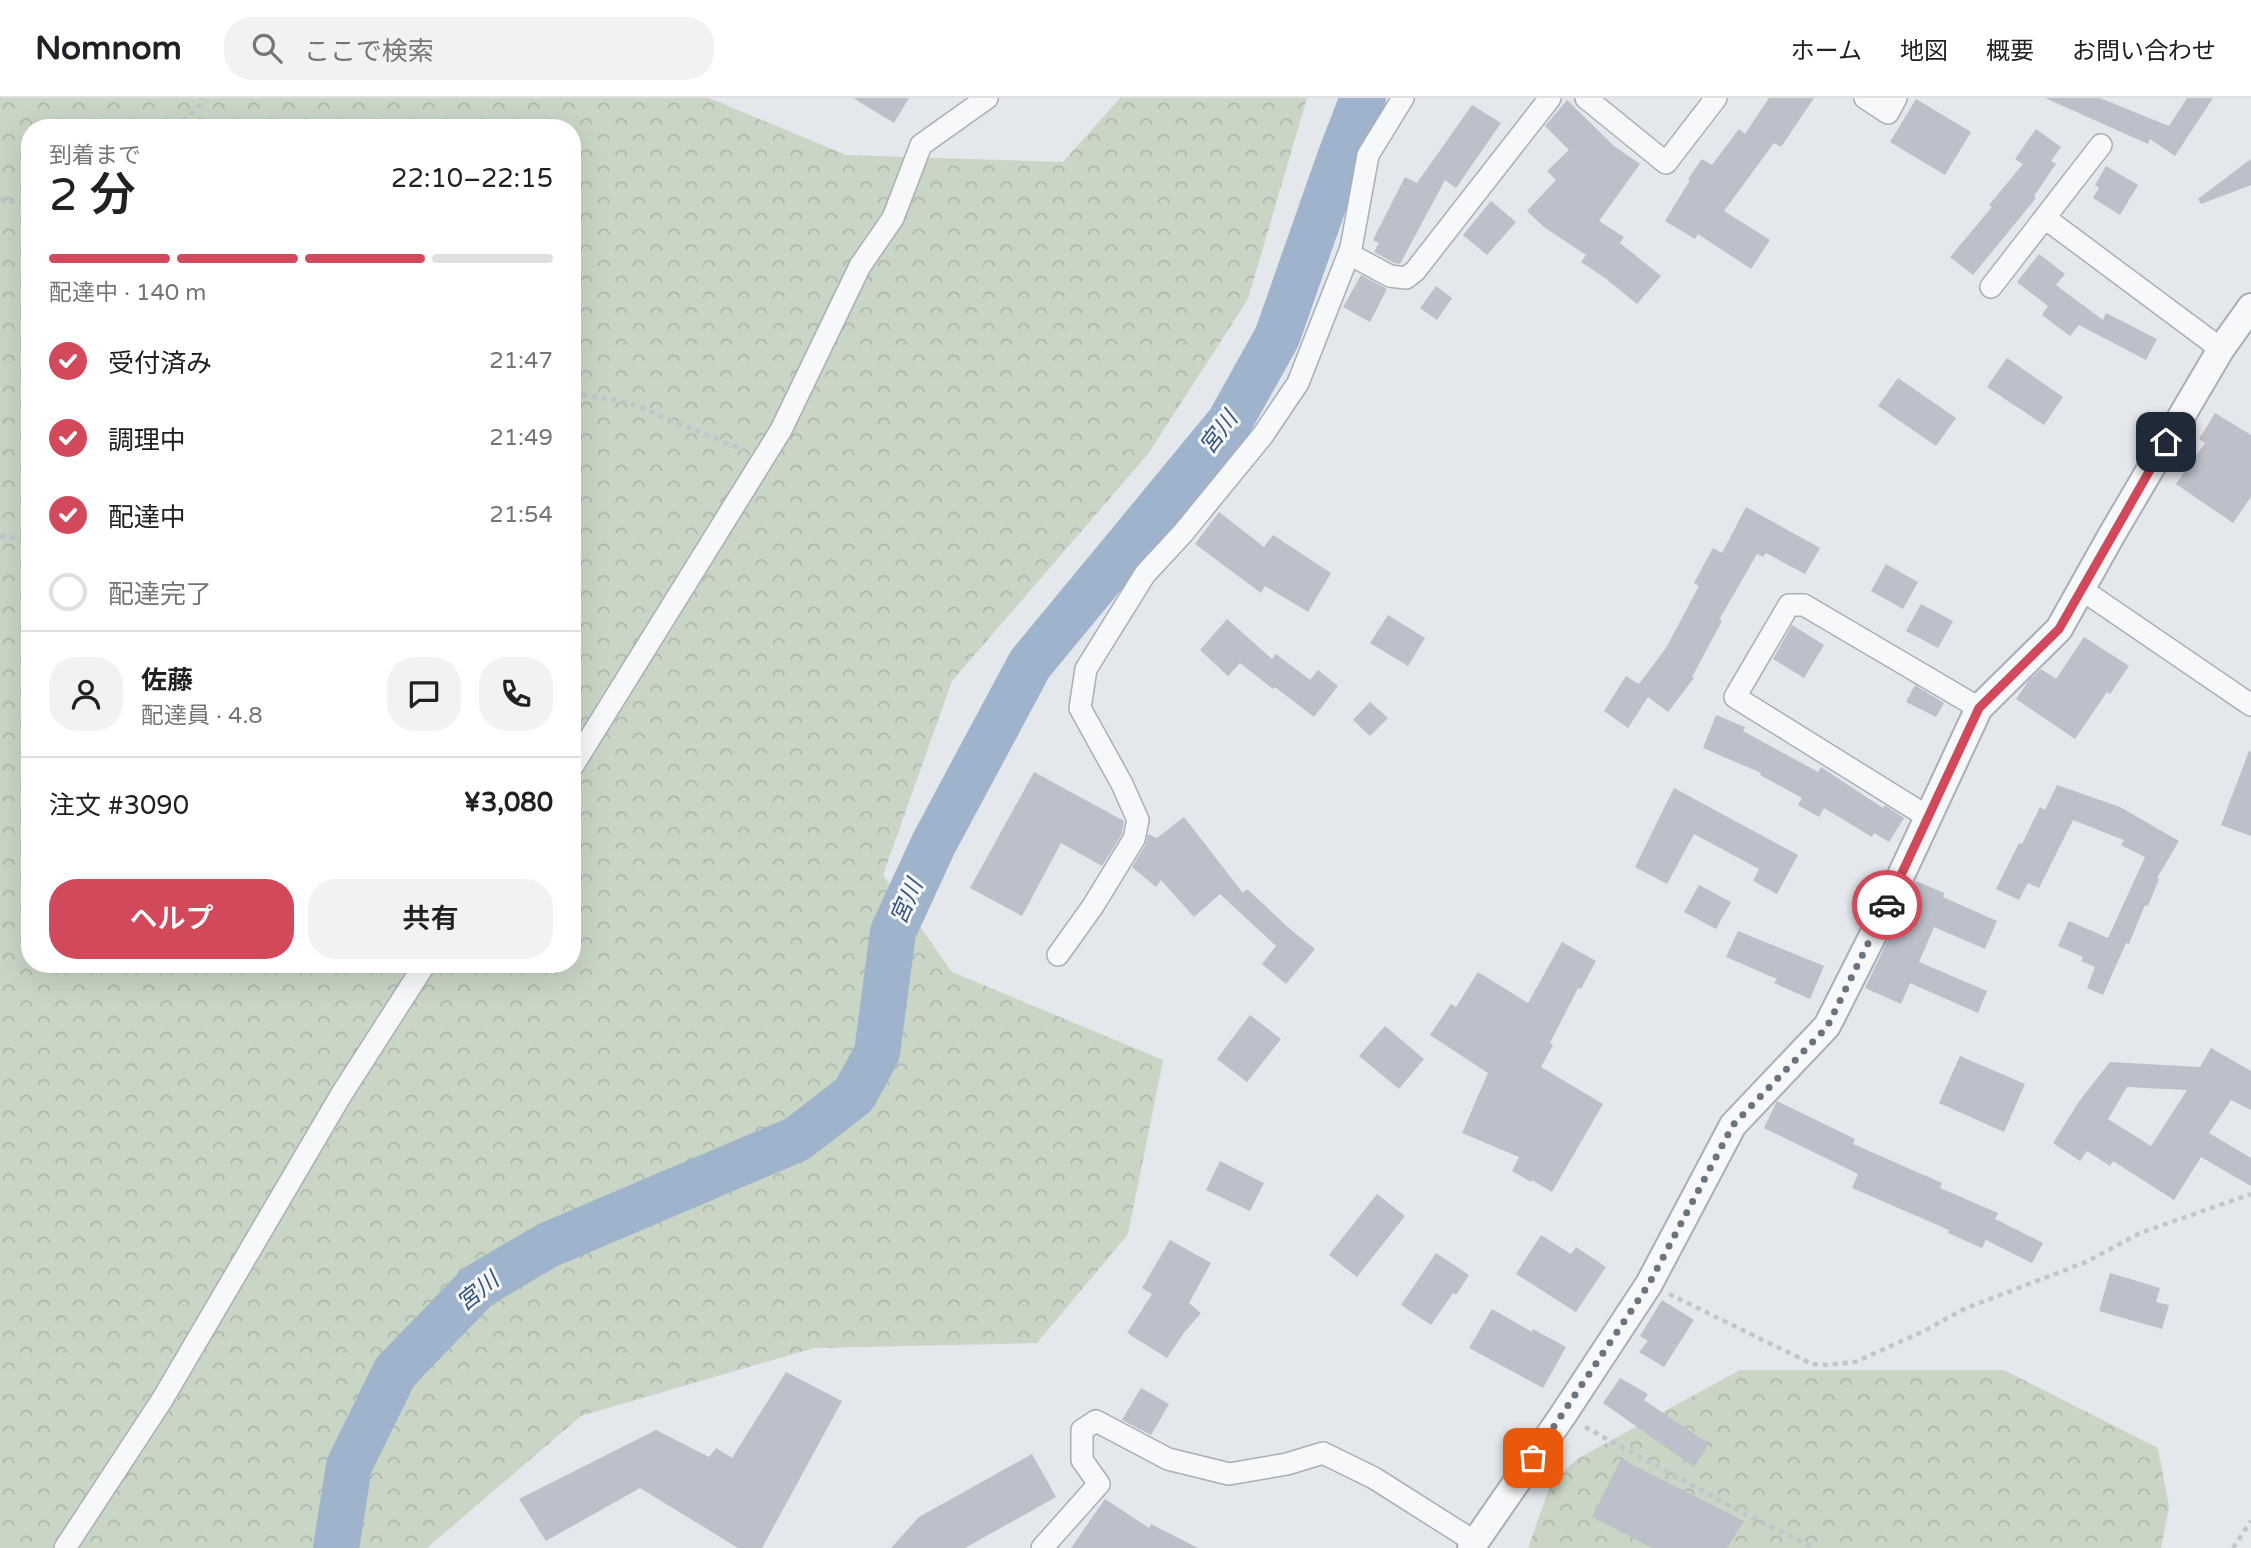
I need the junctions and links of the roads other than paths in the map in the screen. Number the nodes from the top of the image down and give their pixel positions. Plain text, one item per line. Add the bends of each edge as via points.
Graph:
1 (987, 98) edge
2 (1403, 98) edge
3 (1550, 98) edge
4 (1586, 98) edge
5 (1716, 98) edge
6 (1865, 98) edge
7 (1896, 98) edge
8 (2101, 145) dead end
9 (2045, 218) junction
10 (1349, 254) junction
11 (1991, 287) dead end
12 (2251, 307) edge
13 (2221, 349) junction
14 (2081, 589) junction
15 (2251, 705) edge
16 (1979, 708) junction
17 (581, 753) edge
18 (1928, 817) junction
19 (1058, 955) dead end
20 (419, 973) edge
21 (1473, 1545) edge
22 (65, 1548) edge
23 (1042, 1548) edge

1 - 17 street via 920,145 893,218 860,266 782,430
2 - 10 street via 1368,155
3 - 10 street via 1406,278 1390,276
4 - 5 street via 1665,163
6 - 7 street via 1888,113
8 - 9 street
9 - 11 street
9 - 13 street
10 - 19 street via 1298,383 1263,435 1145,574 1086,669 1080,708 1138,820 1134,839
12 - 13 street
13 - 14 street
14 - 15 street
14 - 16 street via 2059,629
16 - 18 street
16 - 18 street via 1804,605 1789,605 1735,697
18 - 21 street via 1827,1027 1733,1125 1649,1284
20 - 22 street via 334,1107 162,1400
21 - 23 street via 1374,1478 1324,1453 1229,1474 1168,1459 1096,1421 1082,1430 1082,1460 1099,1484

